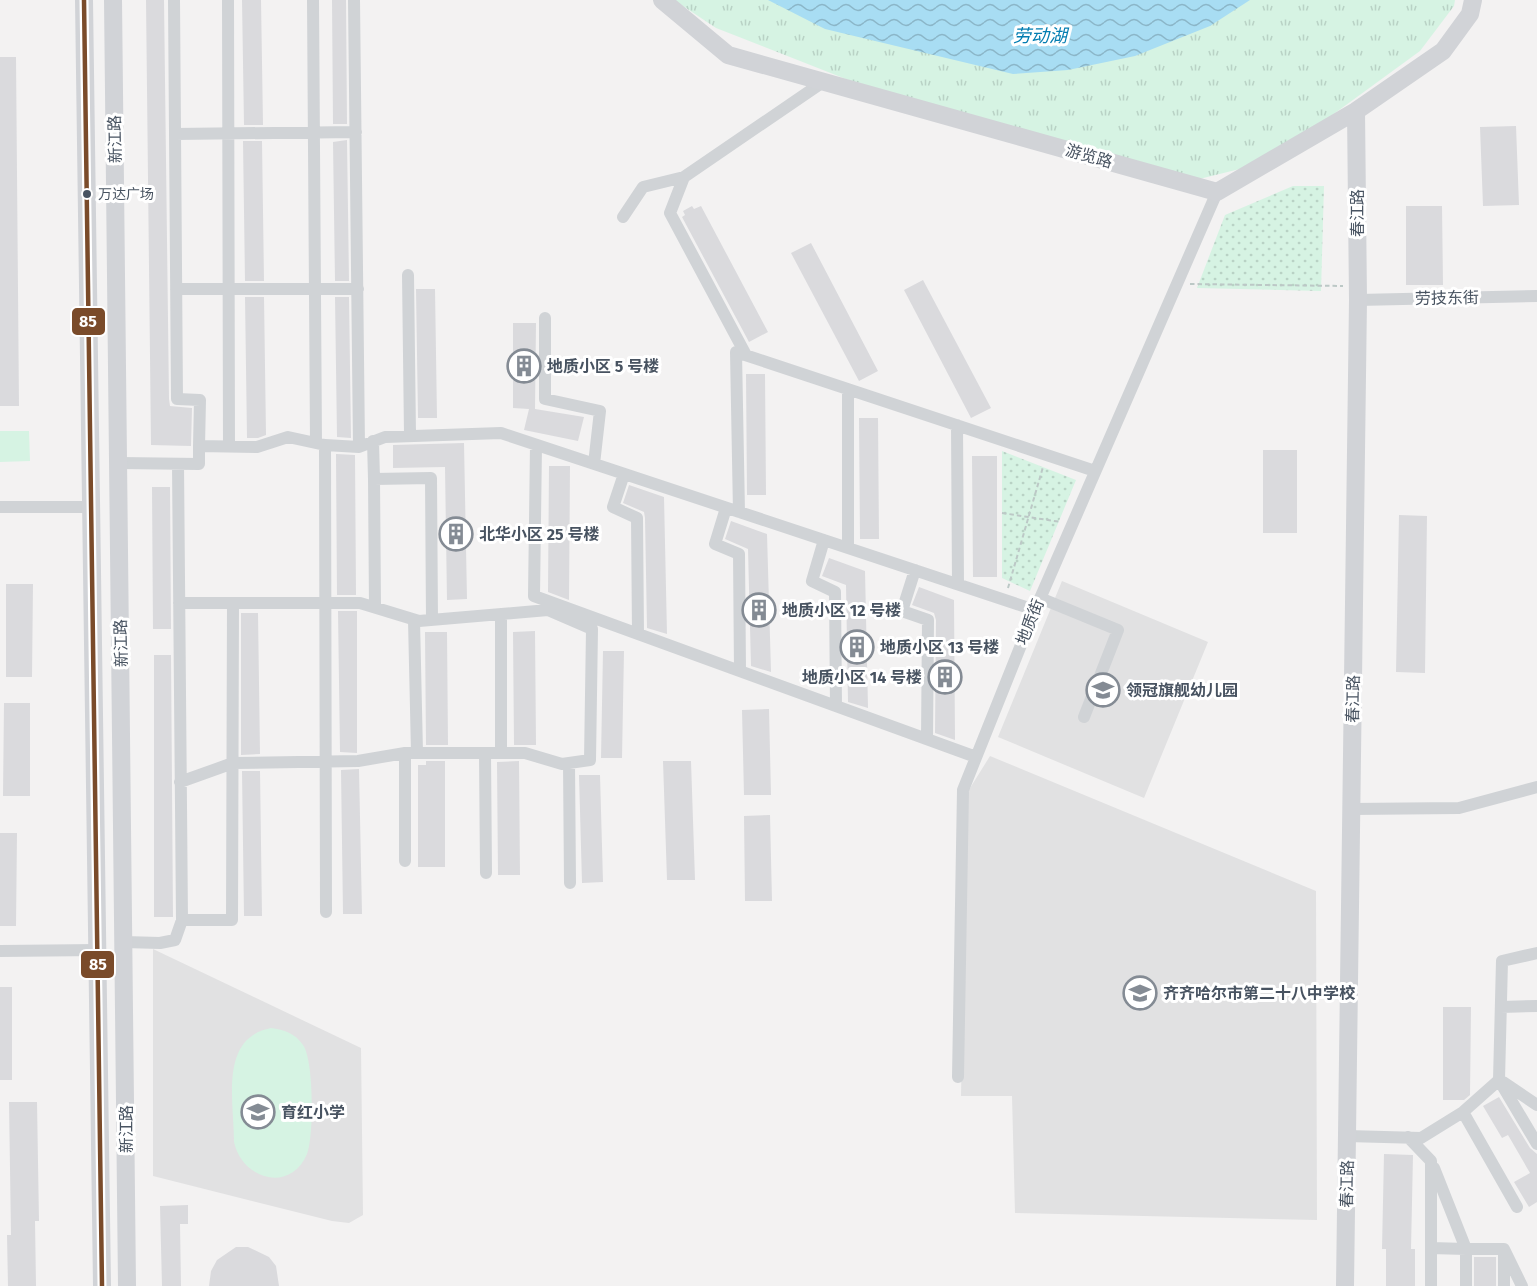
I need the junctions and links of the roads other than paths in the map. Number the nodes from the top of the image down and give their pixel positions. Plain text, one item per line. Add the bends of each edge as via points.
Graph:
1 (84, 0) edge
2 (113, 0) edge
3 (174, 0) edge
4 (228, 0) edge
5 (313, 0) edge
6 (354, 0) edge
7 (662, 0) edge
8 (1473, 0) edge
9 (823, 82) junction
10 (1356, 111) junction
11 (314, 132) junction
12 (356, 132) junction
13 (228, 133) junction
14 (175, 134) junction
15 (684, 177) junction
16 (1217, 192) junction
17 (623, 217) dead end
18 (408, 275) dead end
19 (176, 289) junction
20 (229, 289) junction
21 (315, 289) junction
22 (358, 289) junction
23 (1358, 293) junction
24 (1537, 296) edge
25 (545, 318) dead end
26 (746, 355) junction
27 (848, 389) junction
28 (957, 425) junction
29 (410, 435) junction
30 (374, 441) junction
31 (321, 444) junction
32 (536, 445) junction
33 (199, 446) junction
34 (229, 446) junction
35 (359, 447) junction
36 (120, 463) junction
37 (178, 464) junction
38 (594, 464) junction
39 (1095, 471) junction
40 (624, 474) junction
41 (374, 479) junction
42 (0, 507) edge
43 (92, 507) junction
44 (726, 507) junction
45 (739, 512) junction
46 (824, 540) junction
47 (848, 548) junction
48 (915, 570) junction
49 (958, 584) junction
50 (179, 603) junction
51 (233, 603) junction
52 (326, 603) junction
53 (1037, 604) junction
54 (375, 607) junction
55 (501, 614) junction
56 (414, 620) junction
57 (432, 620) junction
58 (638, 634) junction
59 (740, 671) junction
60 (836, 706) junction
61 (1084, 717) dead end
62 (927, 739) junction
63 (411, 753) junction
64 (485, 753) junction
65 (501, 753) junction
66 (976, 757) junction
67 (327, 762) junction
68 (233, 763) junction
69 (569, 763) junction
70 (180, 782) junction
71 (1537, 787) edge
72 (1352, 808) junction
73 (405, 861) dead end
74 (486, 873) dead end
75 (570, 883) dead end
76 (326, 912) dead end
77 (182, 920) junction
78 (124, 942) junction
79 (98, 950) junction
80 (0, 951) edge
81 (1537, 953) edge
82 (1537, 1006) edge
83 (1501, 1007) junction
84 (958, 1077) dead end
85 (1499, 1080) junction
86 (1537, 1105) edge
87 (1462, 1112) junction
88 (1347, 1136) junction
89 (1408, 1137) junction
90 (1537, 1144) edge
91 (1431, 1161) junction
92 (1517, 1207) dead end
93 (1431, 1248) junction
94 (1466, 1249) junction
95 (1504, 1249) junction
96 (102, 1286) edge
97 (127, 1286) edge
98 (1345, 1286) edge
99 (1431, 1286) edge
100 (1466, 1286) edge
101 (1504, 1286) edge
102 (1522, 1286) edge

1 - 43 main road, 新江路
2 - 36 main road, 新江路
3 - 14 street
4 - 13 street
5 - 11 street
6 - 12 street
7 - 9 main road, 游览路 via 728,55
8 - 10 main road via 1470,14 1443,51
9 - 15 street
9 - 16 main road, 游览路
10 - 16 main road
10 - 23 main road, 春江路
11 - 12 street
11 - 13 street
11 - 21 street
12 - 22 street
13 - 14 street
13 - 20 street
14 - 19 street
15 - 17 street via 643,187
15 - 26 street via 670,213
16 - 39 street, 地质街
18 - 29 street
19 - 20 street
19 - 33 street via 177,399 200,400
20 - 21 street
20 - 34 street
21 - 22 street
21 - 31 street
22 - 35 street
23 - 24 street, 劳技东街
23 - 72 main road, 春江路
25 - 38 street via 545,399 600,411
26 - 27 street
26 - 45 street via 735,352
27 - 28 street
27 - 47 street
28 - 39 street
28 - 49 street
29 - 30 street
29 - 32 street via 501,433
30 - 35 street
30 - 41 street
31 - 34 street via 288,437 257,447
31 - 35 street
31 - 52 street
32 - 38 street
32 - 58 street via 534,596
33 - 34 street
33 - 37 street via 199,464
36 - 37 street
36 - 78 main road, 新江路
37 - 50 street
38 - 40 street
39 - 53 street, 地质街
40 - 44 street
40 - 58 street via 614,507 637,518
41 - 54 street
41 - 57 street via 431,478
42 - 43 street
43 - 79 main road, 新江路
44 - 45 street
44 - 59 street via 715,544 740,554
45 - 46 street
46 - 47 street
46 - 60 street via 812,581 835,592
47 - 48 street
48 - 49 street
48 - 62 street via 902,611 928,620
49 - 53 street via 1005,600
50 - 51 street
50 - 70 street
51 - 52 street
51 - 68 street
52 - 54 street
52 - 67 street
53 - 61 street via 1118,630
53 - 66 street, 地质街
54 - 56 street
55 - 57 street
55 - 65 street
55 - 69 street via 548,610 592,629 590,760
56 - 57 street
56 - 63 street
58 - 59 street
59 - 60 street
60 - 62 street
62 - 66 street
63 - 64 street
63 - 67 street
63 - 73 street
64 - 65 street
64 - 74 street
65 - 69 street via 525,753
66 - 84 street, 地质街 via 963,790
67 - 68 street
67 - 76 street
68 - 70 street
68 - 77 street via 232,920
69 - 75 street
70 - 77 street
71 - 72 street via 1459,808
72 - 88 main road, 春江路
77 - 78 street via 175,940
78 - 97 main road, 新江路
79 - 80 street
79 - 96 main road, 新江路
81 - 83 street via 1502,962
82 - 83 street
83 - 85 street
85 - 86 street
85 - 87 street
85 - 90 street
87 - 89 street via 1421,1138
87 - 92 street
88 - 89 street
88 - 98 main road, 春江路
89 - 91 street
91 - 93 street
91 - 94 street
93 - 94 street
93 - 99 street
94 - 95 street
94 - 100 street
95 - 101 street
95 - 102 street

